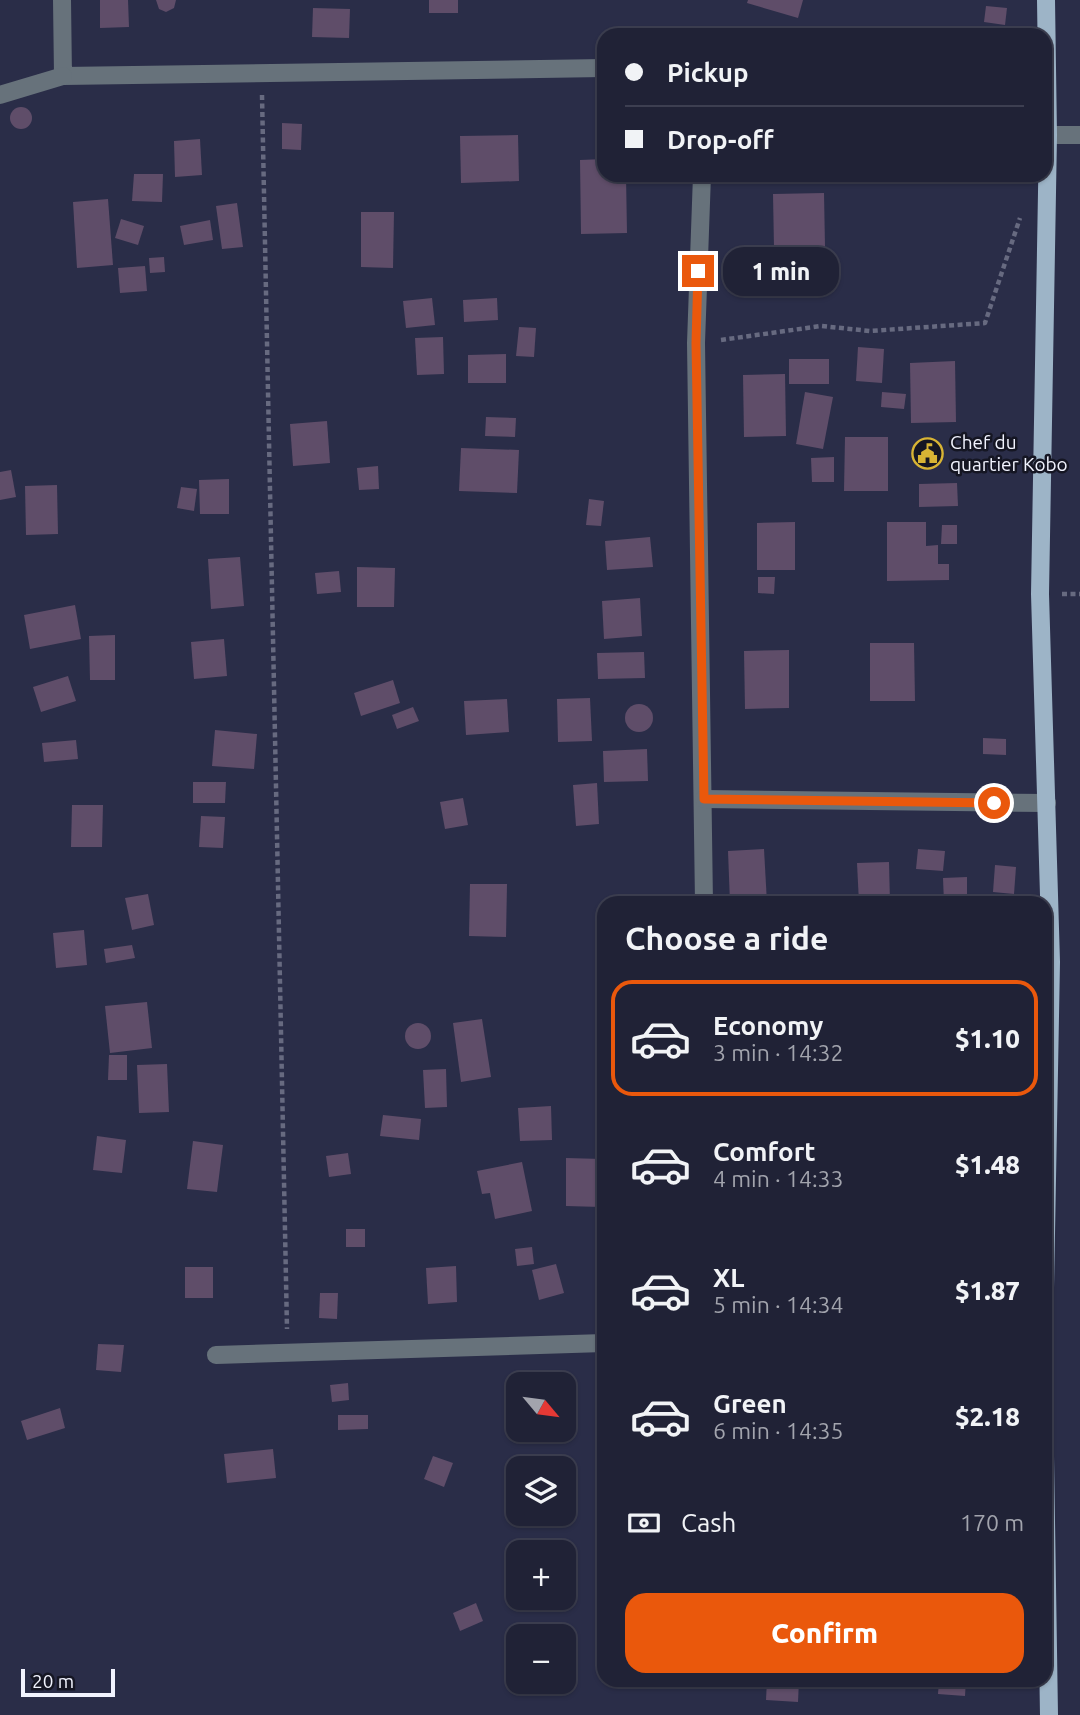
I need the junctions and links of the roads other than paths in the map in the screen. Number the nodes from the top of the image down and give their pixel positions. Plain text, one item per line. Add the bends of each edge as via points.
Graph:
1 (61, 0) edge
2 (1046, 0) edge
3 (1046, 28) edge
4 (597, 68) edge
5 (63, 76) junction
6 (0, 94) edge
7 (1052, 135) edge
8 (1080, 135) edge
9 (702, 182) edge
10 (1047, 182) edge
11 (704, 799) junction
12 (1047, 803) junction
13 (704, 896) edge
14 (1049, 896) edge
15 (597, 1343) edge
16 (216, 1355) dead end
17 (1049, 1687) edge
18 (1049, 1715) edge

1 - 5 street
2 - 3 main road
4 - 5 street
5 - 6 street
7 - 8 street
9 - 11 street via 696,343
10 - 12 main road via 1040,594
11 - 12 street
11 - 13 street
12 - 14 main road
15 - 16 street
17 - 18 main road

